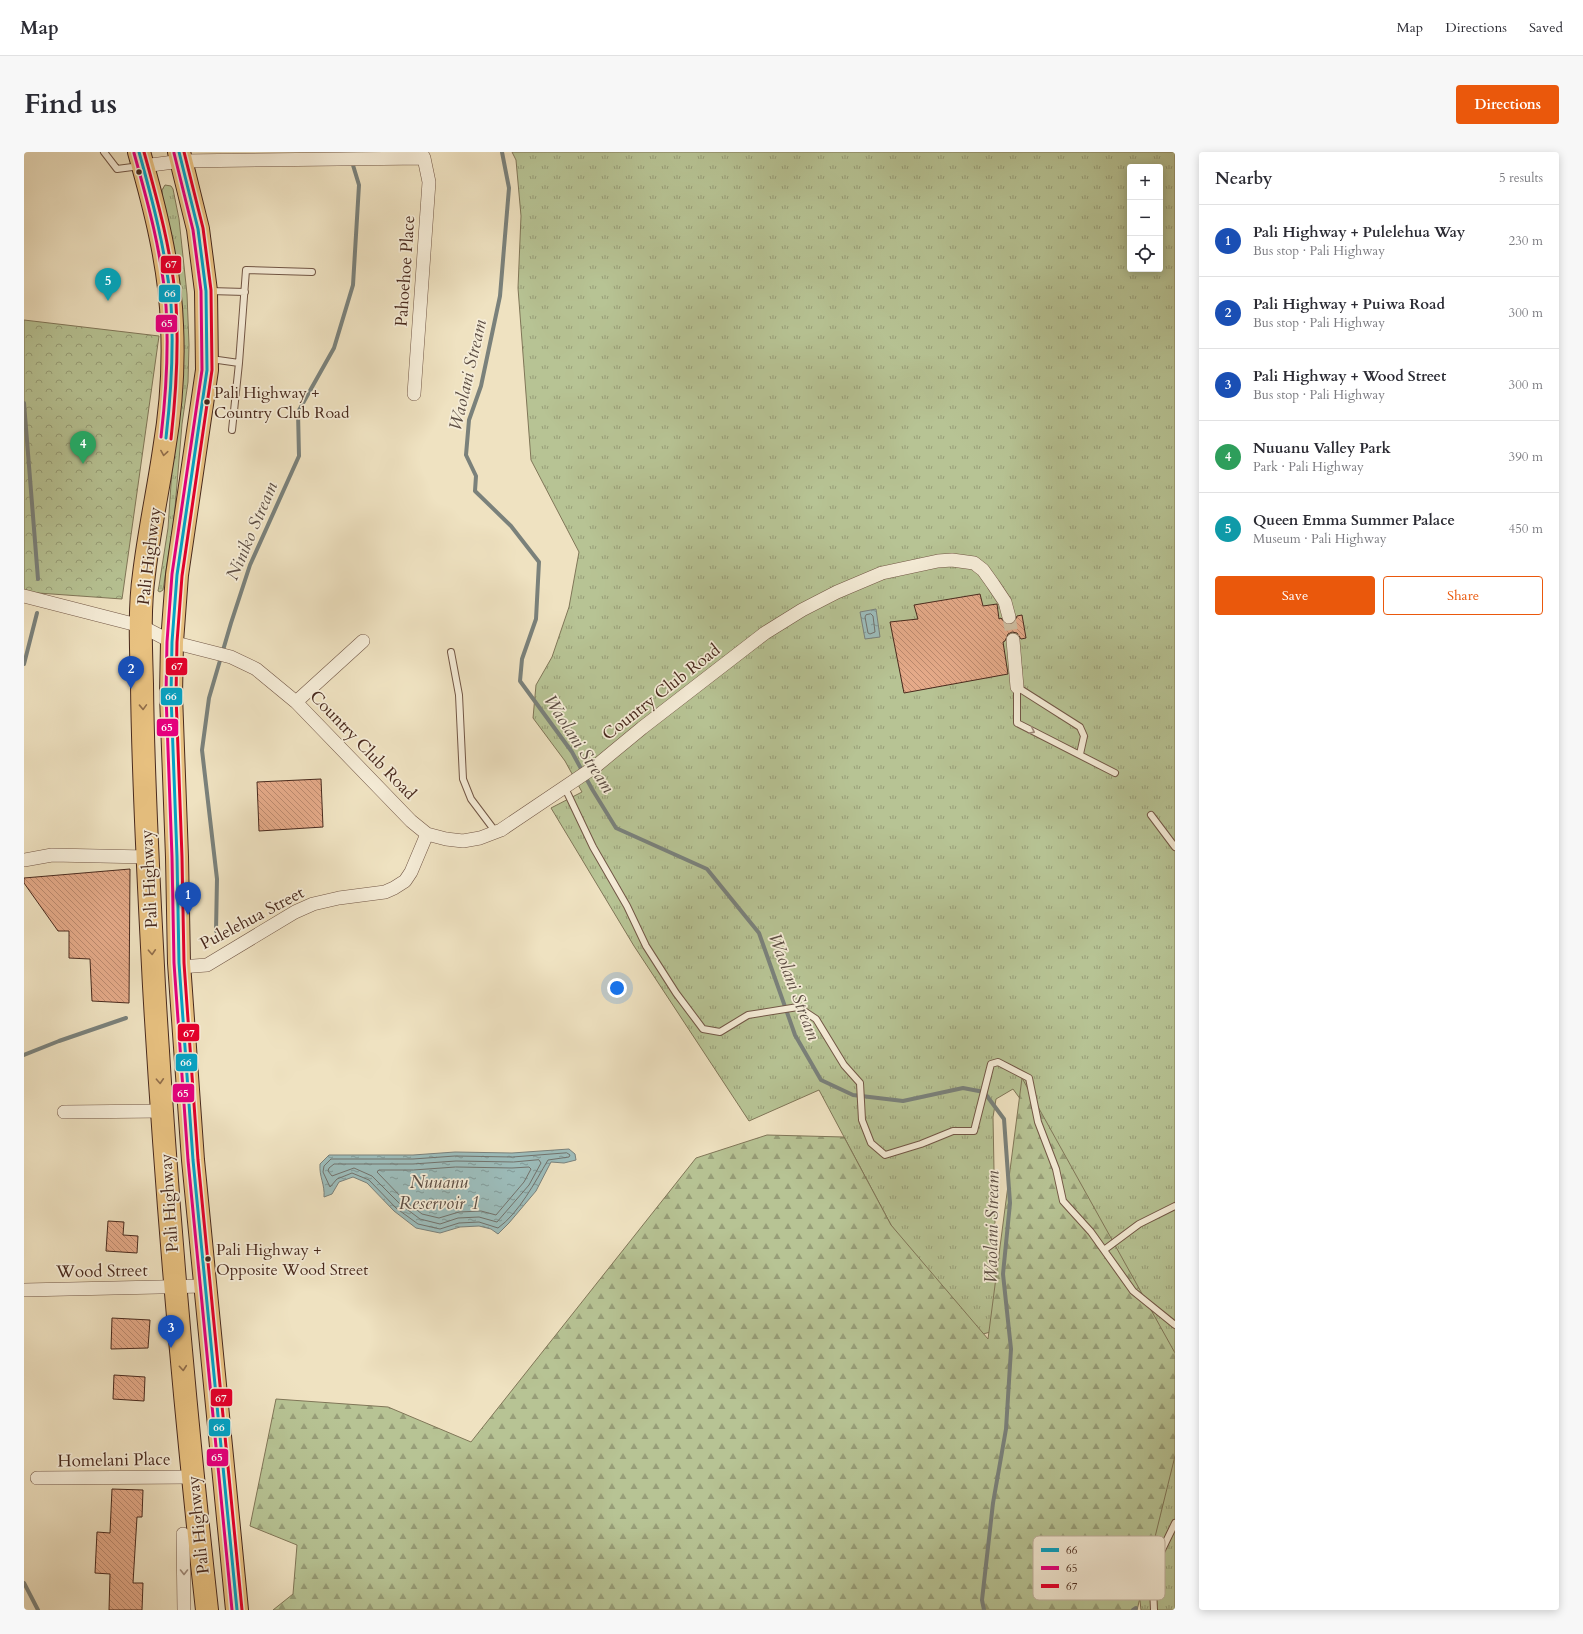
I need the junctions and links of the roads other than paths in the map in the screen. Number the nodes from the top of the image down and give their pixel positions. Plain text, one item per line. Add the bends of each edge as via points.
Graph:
1 (104, 152) edge
2 (423, 155) edge
3 (180, 157) edge
4 (141, 159) edge
5 (312, 272) dead end
6 (206, 291) junction
7 (245, 292) junction
8 (207, 359) junction
9 (239, 363) junction
10 (414, 394) dead end
11 (232, 430) dead end
12 (24, 595) edge
13 (1009, 617) tunnel mouth
14 (141, 626) junction
15 (1013, 640) tunnel mouth
16 (363, 641) dead end
17 (172, 642) junction
18 (452, 652) dead end
19 (1017, 687) junction
20 (296, 702) junction
21 (1080, 754) junction
22 (174, 767) junction
23 (1116, 773) dead end
24 (569, 785) junction
25 (1151, 814) dead end
26 (495, 831) junction
27 (427, 834) junction
28 (1175, 846) edge
29 (147, 857) junction
30 (24, 860) edge
31 (179, 965) junction
32 (162, 1111) junction
33 (64, 1112) dead end
34 (1175, 1206) edge
35 (1104, 1250) junction
36 (204, 1286) junction
37 (175, 1288) junction
38 (24, 1290) edge
39 (1175, 1325) edge
40 (192, 1477) junction
41 (37, 1478) dead end
42 (1175, 1523) edge
43 (183, 1534) joint
44 (1165, 1544) edge
45 (1154, 1600) edge
46 (184, 1610) edge
47 (207, 1610) edge
48 (237, 1610) edge
49 (1154, 1610) edge

1 - 4 lane via 117,169
2 - 3 street via 325,160
2 - 10 street, Pahoehoe Place via 429,182
3 - 4 street
3 - 6 highway, Pali Highway via 198,229
4 -> 14 highway, Pali Highway via 160,236 172,326 171,394 144,577
5 - 7 lane via 246,270
6 - 7 lane
6 - 8 highway, Pali Highway
7 - 9 lane
8 - 9 lane
8 - 17 highway, Pali Highway via 177,575
9 - 11 lane
12 - 14 street, Country Club Road
13 - 24 street, Country Club Road via 1000,593 983,570 974,563 938,561 882,573 802,610 766,633
14 - 17 street, Country Club Road
14 -> 29 highway, Pali Highway
15 - 19 street
16 - 20 street
17 - 20 street, Country Club Road via 231,657 256,669
17 - 22 highway, Pali Highway
18 - 26 lane via 459,695 463,779 472,799
19 - 21 lane via 1080,727 1084,736
19 -> 21 lane via 1017,723
20 - 27 street, Country Club Road via 411,821
21 - 23 lane
22 - 29 highway via 165,780 166,832 161,845
22 - 31 highway, Pali Highway
24 - 26 street, Country Club Road via 501,830
24 - 35 lane via 593,847 627,906 646,946 703,1030 720,1032 748,1015 798,1006 816,1019 844,1065 860,1083 862,1120 871,1143 885,1155 921,1144 953,1130 974,1131 991,1064 998,1062 1029,1078 1038,1122 1056,1169 1062,1201
25 - 28 lane
26 - 27 street, Country Club Road via 480,838 462,841
27 - 31 street, Pulelehua Street via 411,872 405,881 394,888 385,892 313,904 295,912 207,965
29 - 30 street via 52,855
29 - 31 highway via 160,860 166,868 170,954
29 -> 32 highway, Pali Highway
31 - 36 highway, Pali Highway
32 - 33 street
32 - 37 highway, Pali Highway
34 - 35 lane via 1139,1224
35 - 39 lane via 1133,1291
36 - 37 street, Wood Street
36 - 48 highway, Pali Highway
37 - 38 street, Wood Street
37 -> 40 highway, Pali Highway
40 - 41 street, Homelani Place
40 - 43 highway via 183,1520
40 - 47 highway, Pali Highway
42 - 44 lane
43 -> 46 street
45 - 49 lane

